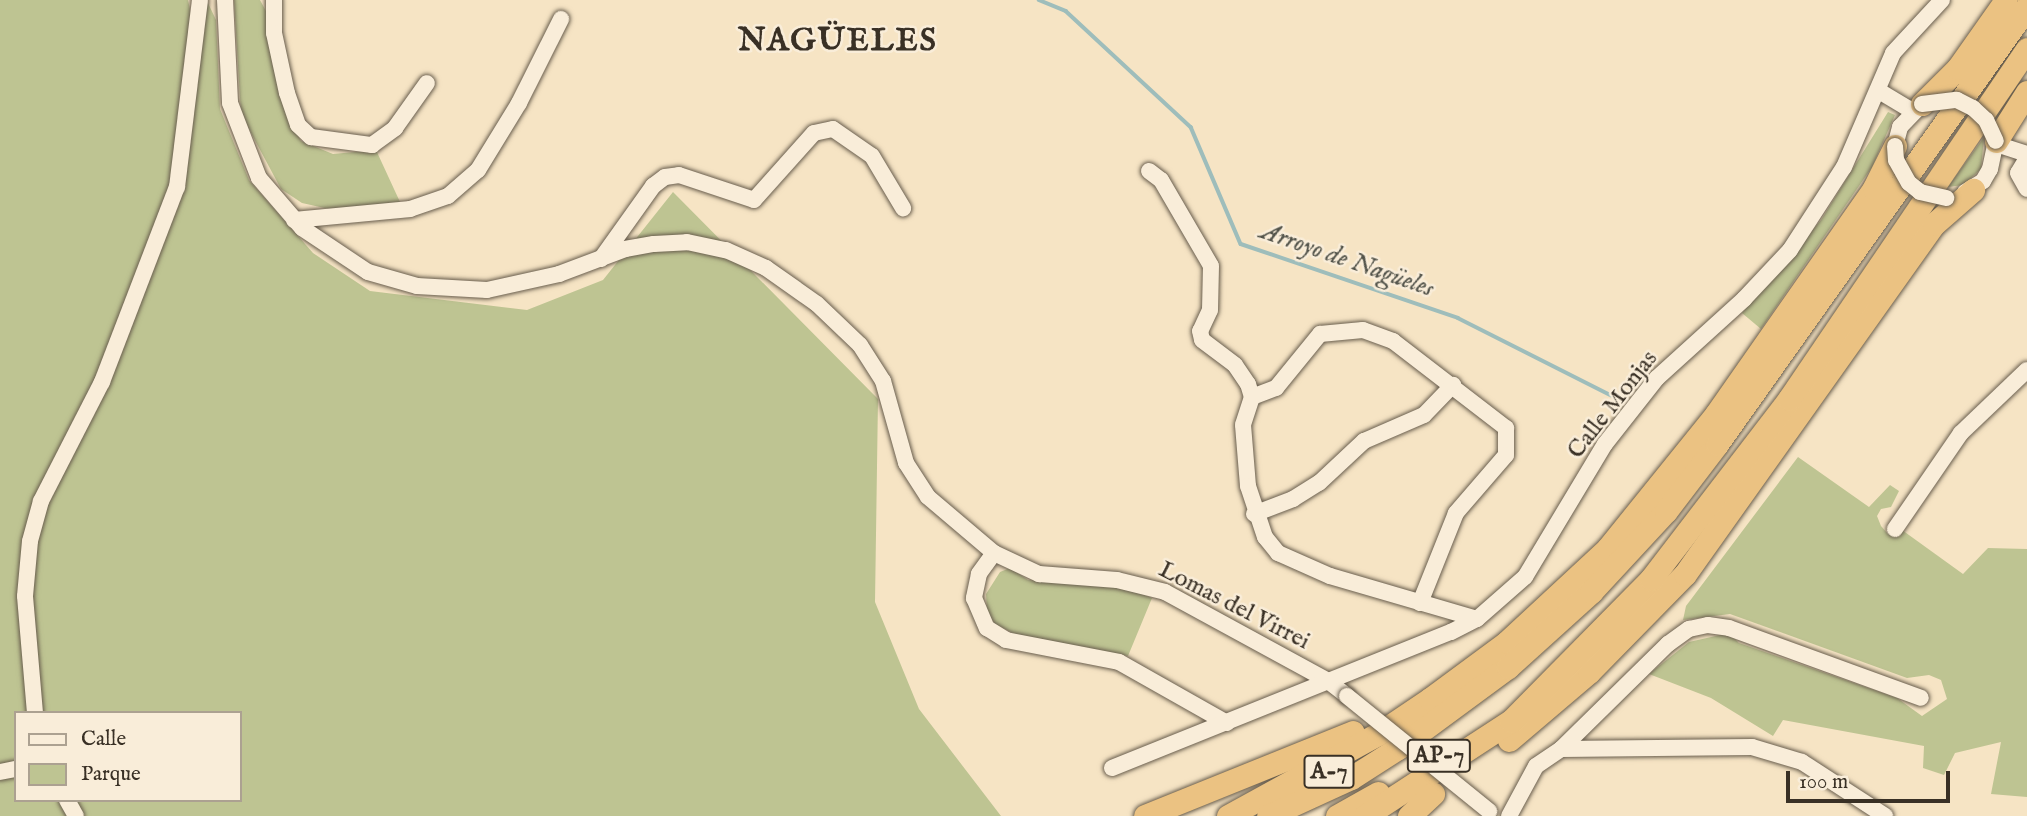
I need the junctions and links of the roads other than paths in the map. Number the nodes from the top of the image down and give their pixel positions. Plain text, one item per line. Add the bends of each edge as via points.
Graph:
1 (200, 0) edge
2 (225, 0) edge
3 (274, 0) edge
4 (1942, 0) edge
5 (2006, 0) edge
6 (2027, 7) edge
7 (561, 19) dead end
8 (2027, 49) edge
9 (427, 83) dead end
10 (1879, 91) junction
11 (2027, 92) edge
12 (1917, 108) junction
13 (1996, 143) junction
14 (1895, 146) junction
15 (2027, 156) edge
16 (1990, 169) junction
17 (1149, 172) dead end
18 (2018, 173) junction
19 (2027, 189) edge
20 (1973, 190) junction
21 (902, 208) dead end
22 (294, 220) junction
23 (601, 259) junction
24 (2027, 370) edge
25 (1453, 386) junction
26 (1252, 397) junction
27 (1254, 514) junction
28 (1895, 529) dead end
29 (994, 554) junction
30 (1420, 603) junction
31 (1477, 619) junction
32 (1507, 642) junction
33 (1328, 681) junction
34 (1536, 690) junction
35 (1921, 698) dead end
36 (35, 711) edge
37 (1227, 723) junction
38 (1429, 724) junction
39 (1561, 749) junction
40 (1112, 768) dead end
41 (1433, 794) junction
42 (1491, 814) edge
43 (1145, 816) edge
44 (1228, 816) edge
45 (1268, 816) edge
46 (1337, 816) edge
47 (1365, 816) edge
48 (1396, 816) edge
49 (1409, 816) edge
50 (1509, 816) edge
51 (1885, 816) edge

1 - 36 street via 177,187 102,382 41,501 30,541 25,596
2 - 22 street, Lomas del Virrei via 234,123 259,178
3 - 9 street via 274,33 287,93 298,125 311,137 372,145 396,128
4 - 10 street, Calle Monjas via 1893,53
5 - 12 highway via 1958,68
6 - 38 highway via 1666,511 1581,601 1508,667
7 - 22 street via 519,103 478,170 448,195 410,209
8 - 34 highway via 1788,399 1688,535 1621,612
10 - 12 street
10 - 31 street, Calle Monjas via 1844,167 1790,250 1657,378 1605,444 1525,577
11 - 13 highway
12 - 13 street, bridge via 1957,100 1986,120
12 - 14 street via 1900,127
13 - 15 street
13 - 16 street
14 - 20 street, bridge via 1901,173 1920,192 1946,198
14 - 32 highway via 1874,188 1683,460 1608,548
15 - 18 street
16 - 18 street
16 - 20 street
17 - 26 street via 1161,180 1211,266 1210,310 1200,331 1202,340 1235,365
18 - 19 street
20 - 41 highway via 1934,224 1745,495 1652,611 1523,729
21 - 23 street via 872,156 833,129 814,133 754,200 679,175 665,177 653,186
22 - 23 street, Lomas del Virrei via 312,237 368,272 417,286 460,291 513,287
23 - 29 street, Lomas del Virrei via 625,249 687,242 726,250 766,268 817,304 860,345 883,381 906,463 928,497
24 - 28 street via 1961,433
25 - 26 street via 1393,341 1363,330 1339,330 1320,334 1276,388
25 - 27 street via 1424,415 1349,451 1319,483
25 - 30 street via 1506,428 1508,449 1456,513
26 - 27 street via 1243,425
27 - 30 street via 1278,553 1330,576
29 - 33 street, Lomas del Virrei via 1039,573 1117,580 1165,592
29 - 37 street via 979,574 974,598 987,628 1006,640 1119,662
30 - 31 street
31 - 33 street, Calle Monjas via 1404,654
32 - 43 highway via 1367,725 1300,757
32 - 44 highway via 1378,734
33 - 37 street, Calle Monjas
33 - 42 street, Lomas del Virrei, bridge
34 - 46 highway, AP-7 via 1457,746
34 - 47 highway, A-7 via 1511,720 1467,754
35 - 39 street via 1729,628 1708,625 1689,629 1668,643
37 - 40 street, Calle Monjas
38 - 44 highway, A-7
38 - 45 highway, AP-7 via 1351,778
39 - 50 street via 1536,766
39 - 51 street via 1752,747 1802,762
41 - 48 highway
41 - 49 highway

